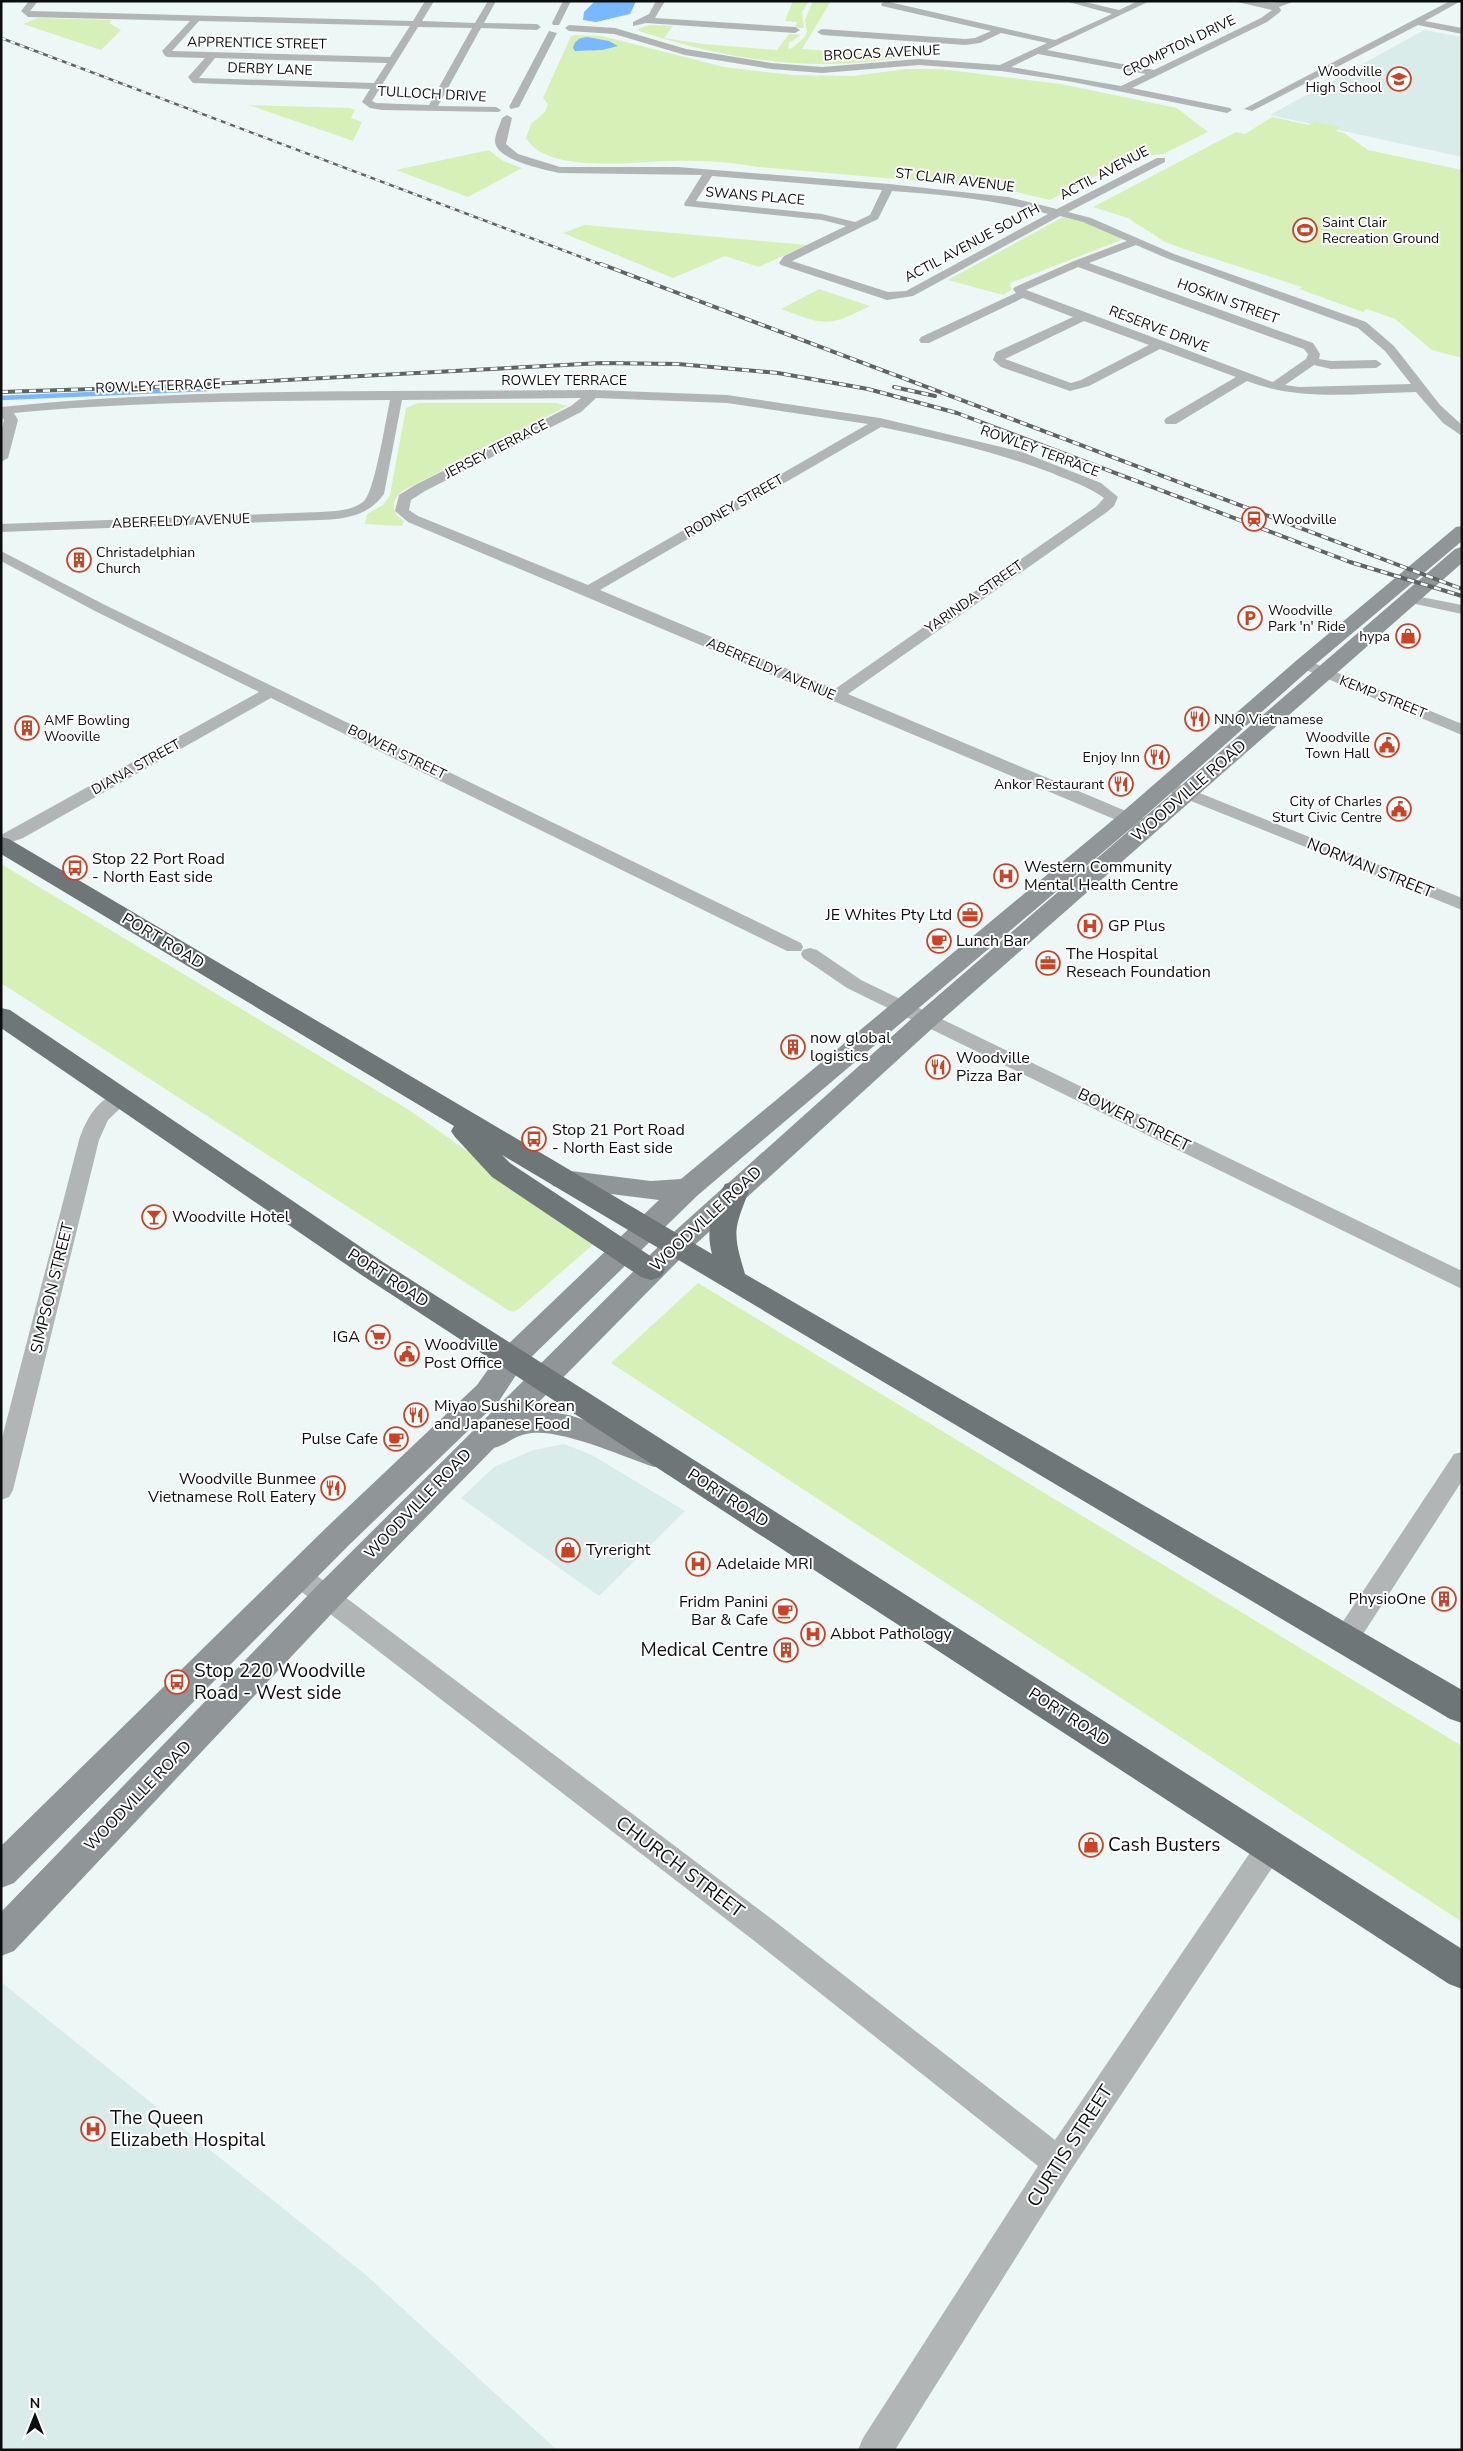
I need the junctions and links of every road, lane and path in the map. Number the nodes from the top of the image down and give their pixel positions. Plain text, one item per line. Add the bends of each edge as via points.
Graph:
1 (34, 1) edge
2 (430, 1) edge
3 (492, 1) edge
4 (567, 1) edge
5 (661, 1) edge
6 (1069, 1) edge
7 (1146, 1) edge
8 (1237, 1) edge
9 (1291, 1) edge
10 (1457, 1) edge
11 (885, 4) dead end
12 (1272, 6) junction
13 (914, 10) junction
14 (1121, 13) junction
15 (900, 16) dead end
16 (197, 18) junction
17 (645, 20) junction
18 (1417, 22) junction
19 (556, 23) junction
20 (416, 24) junction
21 (480, 26) junction
22 (538, 27) junction
23 (570, 28) junction
24 (794, 30) dead end
25 (1000, 30) junction
26 (615, 31) junction
27 (1462, 31) edge
28 (822, 32) dead end
29 (552, 33) junction
30 (1054, 42) junction
31 (1036, 51) junction
32 (212, 56) junction
33 (393, 60) junction
34 (1002, 68) junction
35 (1156, 73) junction
36 (376, 86) junction
37 (1122, 89) junction
38 (432, 108) junction
39 (526, 110) dead end
40 (512, 114) junction
41 (1161, 160) dead end
42 (709, 172) junction
43 (889, 187) junction
44 (1060, 213) junction
45 (856, 226) junction
46 (1138, 241) junction
47 (1078, 263) junction
48 (1023, 294) junction
49 (1085, 316) junction
50 (925, 340) dead end
51 (1158, 345) junction
52 (1312, 361) junction
53 (1376, 364) dead end
54 (1245, 377) junction
55 (1274, 387) junction
56 (1420, 388) junction
57 (593, 394) junction
58 (397, 395) junction
59 (1, 411) edge
60 (1171, 421) dead end
61 (880, 422) junction
62 (1462, 432) edge
63 (1, 458) edge
64 (1111, 497) joint
65 (402, 505) joint
66 (1, 528) edge
67 (1462, 531) edge
68 (1462, 553) edge
69 (1, 555) edge
70 (1426, 586) junction
71 (589, 591) junction
72 (1411, 599) junction
73 (1457, 608) edge
74 (1304, 664) junction
75 (1326, 673) junction
76 (270, 692) junction
77 (835, 696) junction
78 (1462, 730) edge
79 (1177, 789) junction
80 (1138, 823) junction
81 (1, 842) edge
82 (1462, 905) edge
83 (902, 1007) junction
84 (1, 1016) edge
85 (926, 1018) junction
86 (121, 1098) junction
87 (441, 1106) junction
88 (563, 1179) junction
89 (688, 1188) junction
90 (735, 1191) junction
91 (647, 1229) junction
92 (676, 1246) junction
93 (624, 1250) junction
94 (651, 1270) junction
95 (733, 1280) junction
96 (1462, 1281) edge
97 (512, 1358) junction
98 (543, 1378) junction
99 (477, 1443) junction
100 (1462, 1460) edge
101 (672, 1462) junction
102 (1, 1490) edge
103 (299, 1576) junction
104 (326, 1598) junction
105 (1345, 1640) junction
106 (1462, 1708) edge
107 (1270, 1847) junction
108 (1, 1871) edge
109 (7, 1921) edge
110 (1462, 1971) edge
111 (1058, 2162) junction
112 (875, 2450) edge

1 - 16 street via 25,10 28,14
2 - 20 street, TULLOCH DRIVE
3 - 21 street
4 - 19 street
5 - 17 street via 655,13
6 - 14 street
7 - 14 street
8 - 12 street
9 - 12 street
10 - 18 street
11 - 13 street
12 - 35 street, CROMPTON DRIVE via 1277,10 1264,20
13 - 15 street
13 - 25 street
14 - 30 street
16 - 20 street
16 - 32 street, APPRENTICE STREET via 167,51 168,54
17 - 24 street
17 - 26 street
18 - 27 street
18 - 37 street, BROCAS AVENUE via 1248,114 1229,114
19 - 22 street
19 - 23 street
20 - 21 street
20 - 33 street, TULLOCH DRIVE
21 - 22 street
21 - 38 street
22 - 29 street via 542,32
23 - 26 street, BROCAS AVENUE
23 - 29 street
25 - 28 street via 977,41 965,42 883,32
25 - 30 street
26 - 34 street, BROCAS AVENUE via 684,52 779,67 845,69 919,62
29 - 40 street, ST CLAIR AVENUE
30 - 31 street
31 - 34 street
31 - 35 street
32 - 33 street, APPRENTICE STREET
32 - 36 street, DERBY LANE via 193,78 196,81
33 - 36 street, TULLOCH DRIVE
34 - 37 street, BROCAS AVENUE
35 - 37 street, CROMPTON DRIVE
36 - 38 street, TULLOCH DRIVE via 368,104
38 - 40 street, TULLOCH DRIVE via 496,110
39 - 40 street
40 - 42 street, ST CLAIR AVENUE via 501,133 501,145 514,156 541,166 581,171
41 - 44 street, ACTIL AVENUE
42 - 43 street, ST CLAIR AVENUE
42 - 45 street, SWANS PLACE via 689,204 822,217
43 - 44 street, ST CLAIR AVENUE via 988,196
43 - 45 street via 877,213
44 - 45 street, ACTIL AVENUE SOUTH via 909,294 887,296 785,263
44 - 46 street, ST CLAIR AVENUE
46 - 47 street
46 - 56 street, ST CLAIR AVENUE via 1170,256 1362,325 1384,343
47 - 48 street via 1026,284 1019,289
47 - 52 street, HOSKIN STREET via 1309,346 1314,354
48 - 49 street, RESERVE DRIVE
48 - 50 street
49 - 51 street, RESERVE DRIVE
49 - 51 street via 1000,355 999,360 1070,387
51 - 54 street, RESERVE DRIVE
52 - 53 street via 1331,365
52 - 55 street
54 - 55 street, RESERVE DRIVE
54 - 60 street
55 - 56 street, RESERVE DRIVE via 1299,391
56 - 62 street, ST CLAIR AVENUE via 1450,424
57 - 58 street, ROWLEY TERRACE
57 - 61 street, ROWLEY TERRACE via 727,399
57 - 65 street, JERSEY TERRACE via 576,409 420,488 404,498
58 - 59 street, ROWLEY TERRACE via 227,398 59,405
58 - 66 street, ABERFELDY AVENUE via 377,494 372,503 360,511 299,517
59 - 63 street via 10,415 11,420
61 - 64 street, ROWLEY TERRACE via 1017,455 1096,486
61 - 71 street, RODNEY STREET
64 - 77 street, YARINDA STREET via 1102,509
65 - 71 street, ABERFELDY AVENUE via 402,511 413,519
67 - 74 main road, WOODVILLE ROAD
68 - 70 main road, WOODVILLE ROAD
69 - 76 street, BOWER STREET
70 - 72 main road, WOODVILLE ROAD
70 - 73 street
71 - 77 street, ABERFELDY AVENUE
72 - 73 street
72 - 75 main road, WOODVILLE ROAD
74 - 75 street, KEMP STREET
74 - 79 main road, WOODVILLE ROAD
75 - 78 street, KEMP STREET
75 - 79 main road, WOODVILLE ROAD
76 - 81 street, DIANA STREET
76 - 83 street, BOWER STREET via 802,951 854,984
77 - 80 street, ABERFELDY AVENUE
79 - 80 main road, WOODVILLE ROAD
79 - 82 street, NORMAN STREET
80 - 83 main road, WOODVILLE ROAD
80 - 85 main road, WOODVILLE ROAD
81 - 87 highway, PORT ROAD
83 - 85 street, BOWER STREET
83 - 89 main road, WOODVILLE ROAD
84 - 86 highway, PORT ROAD
85 - 90 main road, WOODVILLE ROAD
85 - 96 street, BOWER STREET
86 - 97 highway, PORT ROAD via 373,1269
86 - 102 street, SIMPSON STREET via 104,1110 89,1140
87 - 88 highway, PORT ROAD
87 - 93 highway via 501,1170
88 - 89 main road via 651,1191
88 - 91 highway, PORT ROAD
89 - 91 main road, WOODVILLE ROAD
90 - 92 main road, WOODVILLE ROAD
90 - 95 highway via 722,1225 722,1242
91 - 92 highway, PORT ROAD
91 - 93 main road, WOODVILLE ROAD
92 - 94 main road, WOODVILLE ROAD
92 - 95 highway, PORT ROAD
93 - 94 highway
93 - 97 main road, WOODVILLE ROAD
94 - 98 main road, WOODVILLE ROAD
95 - 105 highway, PORT ROAD
97 - 98 highway, PORT ROAD
97 - 103 main road, WOODVILLE ROAD via 488,1393
98 - 99 main road, WOODVILLE ROAD
98 - 101 highway, PORT ROAD
99 - 101 main road via 525,1422 541,1422 581,1429
99 - 104 main road, WOODVILLE ROAD
100 - 105 street
101 - 107 highway, PORT ROAD
103 - 104 street, CHURCH STREET
103 - 108 main road, WOODVILLE ROAD
104 - 109 main road, WOODVILLE ROAD
104 - 111 street, CHURCH STREET via 767,1933
105 - 106 highway, PORT ROAD
107 - 110 highway, PORT ROAD
107 - 111 street, CURTIS STREET
111 - 112 street, CURTIS STREET

